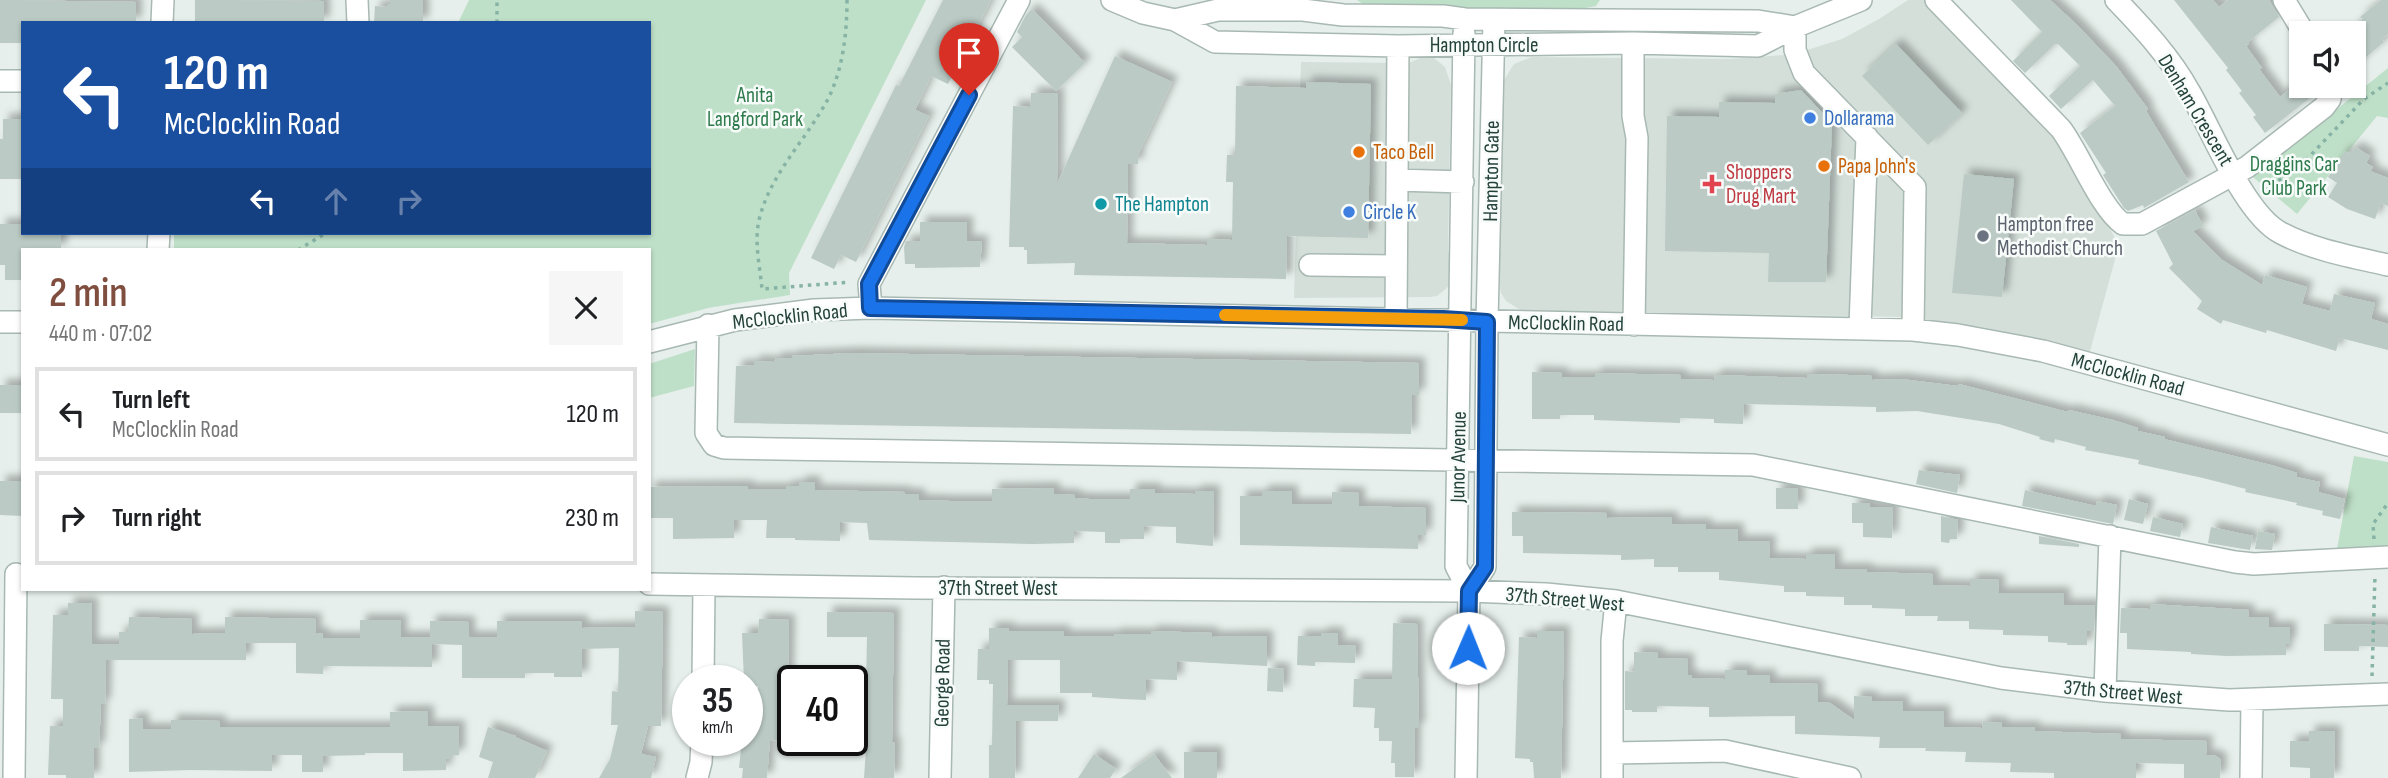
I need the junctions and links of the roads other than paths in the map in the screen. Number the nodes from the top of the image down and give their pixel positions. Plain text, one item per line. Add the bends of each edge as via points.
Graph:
1 (163, 0) edge
2 (357, 0) edge
3 (1019, 0) edge
4 (1112, 0) edge
5 (1861, 0) edge
6 (1936, 0) edge
7 (2116, 0) edge
8 (2284, 0) edge
9 (1343, 8) edge
10 (1617, 11) edge
11 (1465, 19) junction
12 (1175, 20) junction
13 (1494, 20) junction
14 (162, 21) edge
15 (358, 21) edge
16 (2297, 21) edge
17 (1795, 27) junction
18 (1343, 44) junction
19 (1625, 44) junction
20 (1398, 46) junction
21 (1464, 46) junction
22 (1493, 46) junction
23 (0, 81) edge
24 (21, 81) edge
25 (2330, 98) edge
26 (1867, 136) junction
27 (2234, 174) junction
28 (1397, 180) junction
29 (1463, 182) junction
30 (1310, 265) dead end
31 (2388, 265) edge
32 (1396, 266) junction
33 (870, 308) junction
34 (1396, 318) junction
35 (1460, 320) junction
36 (0, 322) edge
37 (21, 322) edge
38 (1487, 322) junction
39 (708, 325) junction
40 (1634, 325) junction
41 (1860, 327) junction
42 (1913, 330) junction
43 (651, 341) edge
44 (2388, 444) edge
45 (1486, 459) junction
46 (1458, 460) junction
47 (2110, 536) junction
48 (2382, 557) edge
49 (13, 574) edge
50 (651, 583) edge
51 (704, 586) junction
52 (944, 587) junction
53 (1469, 591) junction
54 (1616, 601) junction
55 (703, 665) edge
56 (2105, 691) junction
57 (2388, 694) edge
58 (2252, 700) junction
59 (1612, 753) junction
60 (701, 756) edge
61 (14, 778) edge
62 (696, 778) edge
63 (940, 778) edge
64 (1466, 778) edge
65 (1612, 778) edge
66 (1850, 778) edge
67 (2251, 778) edge

1 - 14 street
2 - 15 street
3 - 33 street via 869,284
4 - 12 street, Hampton Circle
5 - 17 street, Hampton Circle
6 - 27 street via 2061,129 2110,212 2123,224 2142,224
7 - 27 street, Denham Crescent via 2173,66
8 - 16 street
9 - 11 street, Hampton Circle
9 - 12 street, Hampton Circle via 1218,9
9 - 18 street
10 - 13 street, Hampton Circle
10 - 17 street, Hampton Circle
10 - 19 street
11 - 13 street, Hampton Circle
11 - 21 street, Hampton Gate
12 - 18 street, Hampton Circle via 1215,42
13 - 22 street, Hampton Gate
17 - 19 street, Hampton Circle via 1758,46
17 - 26 street via 1795,50 1804,74
18 - 20 street, Hampton Circle
19 - 22 street, Hampton Circle
19 - 40 street via 1637,138
20 - 21 street, Hampton Circle
20 - 28 street
21 - 22 street, Hampton Circle
21 - 29 street, Hampton Gate
22 - 38 street, Hampton Gate
23 - 24 street
25 - 27 street
26 - 41 street
26 - 42 street via 1915,187
27 - 31 street, Denham Crescent via 2250,203 2280,233
28 - 29 street
28 - 32 street
29 - 35 street, Hampton Gate
30 - 32 street
32 - 34 street
33 - 34 street, McClocklin Road
33 - 39 street, McClocklin Road via 771,314
34 - 35 street, McClocklin Road
35 - 38 street, McClocklin Road
35 - 46 street, Junor Avenue
36 - 37 street
38 - 40 street, McClocklin Road
38 - 45 street, Junor Avenue
39 - 43 street, McClocklin Road
39 - 46 street via 706,433 714,445 723,448
40 - 41 street, McClocklin Road
41 - 42 street, McClocklin Road
42 - 44 street, McClocklin Road via 2043,351
45 - 46 street
45 - 47 street via 1753,464
45 - 53 street, Junor Avenue via 1485,567
46 - 53 street, Junor Avenue via 1456,566
47 - 48 street via 2254,564
47 - 56 street
49 - 61 street
50 - 51 street, 37th Street West
51 - 52 street, 37th Street West
51 - 55 street
52 - 53 street, 37th Street West
52 - 63 street, George Road
53 - 54 street, 37th Street West
53 - 64 street, Junor Avenue
54 - 56 street, 37th Street West via 2001,678
54 - 59 street
56 - 58 street, 37th Street West
57 - 58 street, 37th Street West
58 - 67 street
59 - 65 street
59 - 66 street via 1725,751
60 - 62 street

